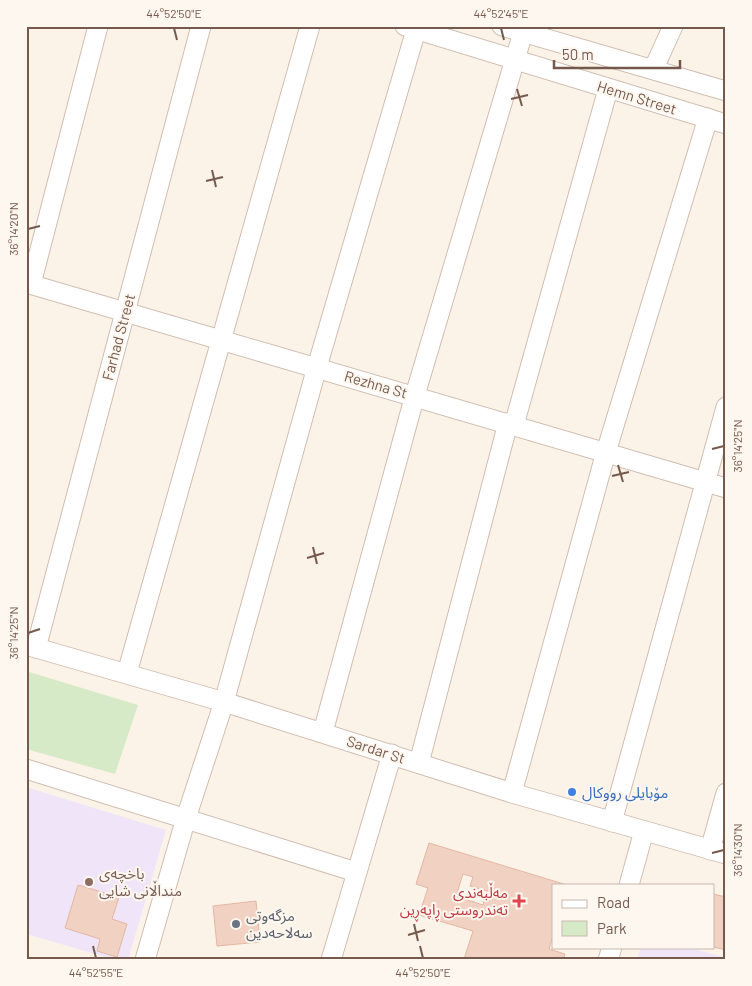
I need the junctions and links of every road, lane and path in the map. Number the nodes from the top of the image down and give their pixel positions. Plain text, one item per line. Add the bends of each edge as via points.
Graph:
1 (98, 26) edge
2 (201, 26) edge
3 (310, 26) edge
4 (502, 26) edge
5 (673, 26) edge
6 (410, 28) edge
7 (523, 29) edge
8 (515, 59) junction
9 (654, 68) junction
10 (608, 89) junction
11 (726, 91) edge
12 (708, 118) junction
13 (726, 124) edge
14 (28, 285) edge
15 (125, 311) junction
16 (221, 339) junction
17 (317, 367) junction
18 (415, 395) junction
19 (726, 407) edge
20 (511, 424) junction
21 (606, 452) junction
22 (704, 481) junction
23 (726, 488) edge
24 (31, 646) edge
25 (127, 673) junction
26 (224, 702) junction
27 (323, 732) junction
28 (392, 754) junction
29 (419, 763) junction
30 (26, 769) edge
31 (512, 793) junction
32 (726, 793) edge
33 (186, 818) junction
34 (612, 822) junction
35 (644, 832) junction
36 (718, 852) edge
37 (356, 872) junction
38 (629, 884) edge
39 (612, 948) edge
40 (145, 960) edge
41 (331, 960) edge
42 (608, 960) edge

1 - 14 street
2 - 15 street, Farhad Street
3 - 16 street
4 - 7 street, Hemn Street
5 - 9 street
6 - 8 street, Hemn Street
6 - 17 street
7 - 8 street
7 - 9 street, Hemn Street
8 - 10 street, Hemn Street
8 - 18 street
9 - 11 street, Hemn Street
10 - 12 street, Hemn Street
10 - 20 street
12 - 13 street, Hemn Street
12 - 21 street
14 - 15 street, Rezhna St
15 - 16 street, Rezhna St
15 - 24 street, Farhad Street
16 - 17 street, Rezhna St
16 - 25 street
17 - 18 street, Rezhna St
17 - 26 street
18 - 20 street, Rezhna St
18 - 27 street
19 - 22 street
20 - 21 street, Rezhna St
20 - 29 street
21 - 22 street, Rezhna St
21 - 31 street
22 - 23 street, Rezhna St
22 - 34 street
24 - 25 street, Sardar St
25 - 26 street, Sardar St
26 - 27 street, Sardar St
26 - 33 street
27 - 28 street, Sardar St
28 - 29 street, Sardar St
28 - 37 street
29 - 31 street, Sardar St
30 - 33 street
31 - 34 street, Sardar St
32 - 36 street
33 - 37 street
33 - 40 street
34 - 35 street, Sardar St
35 - 36 street, Sardar St
35 - 38 street
37 - 41 street
39 - 42 street

